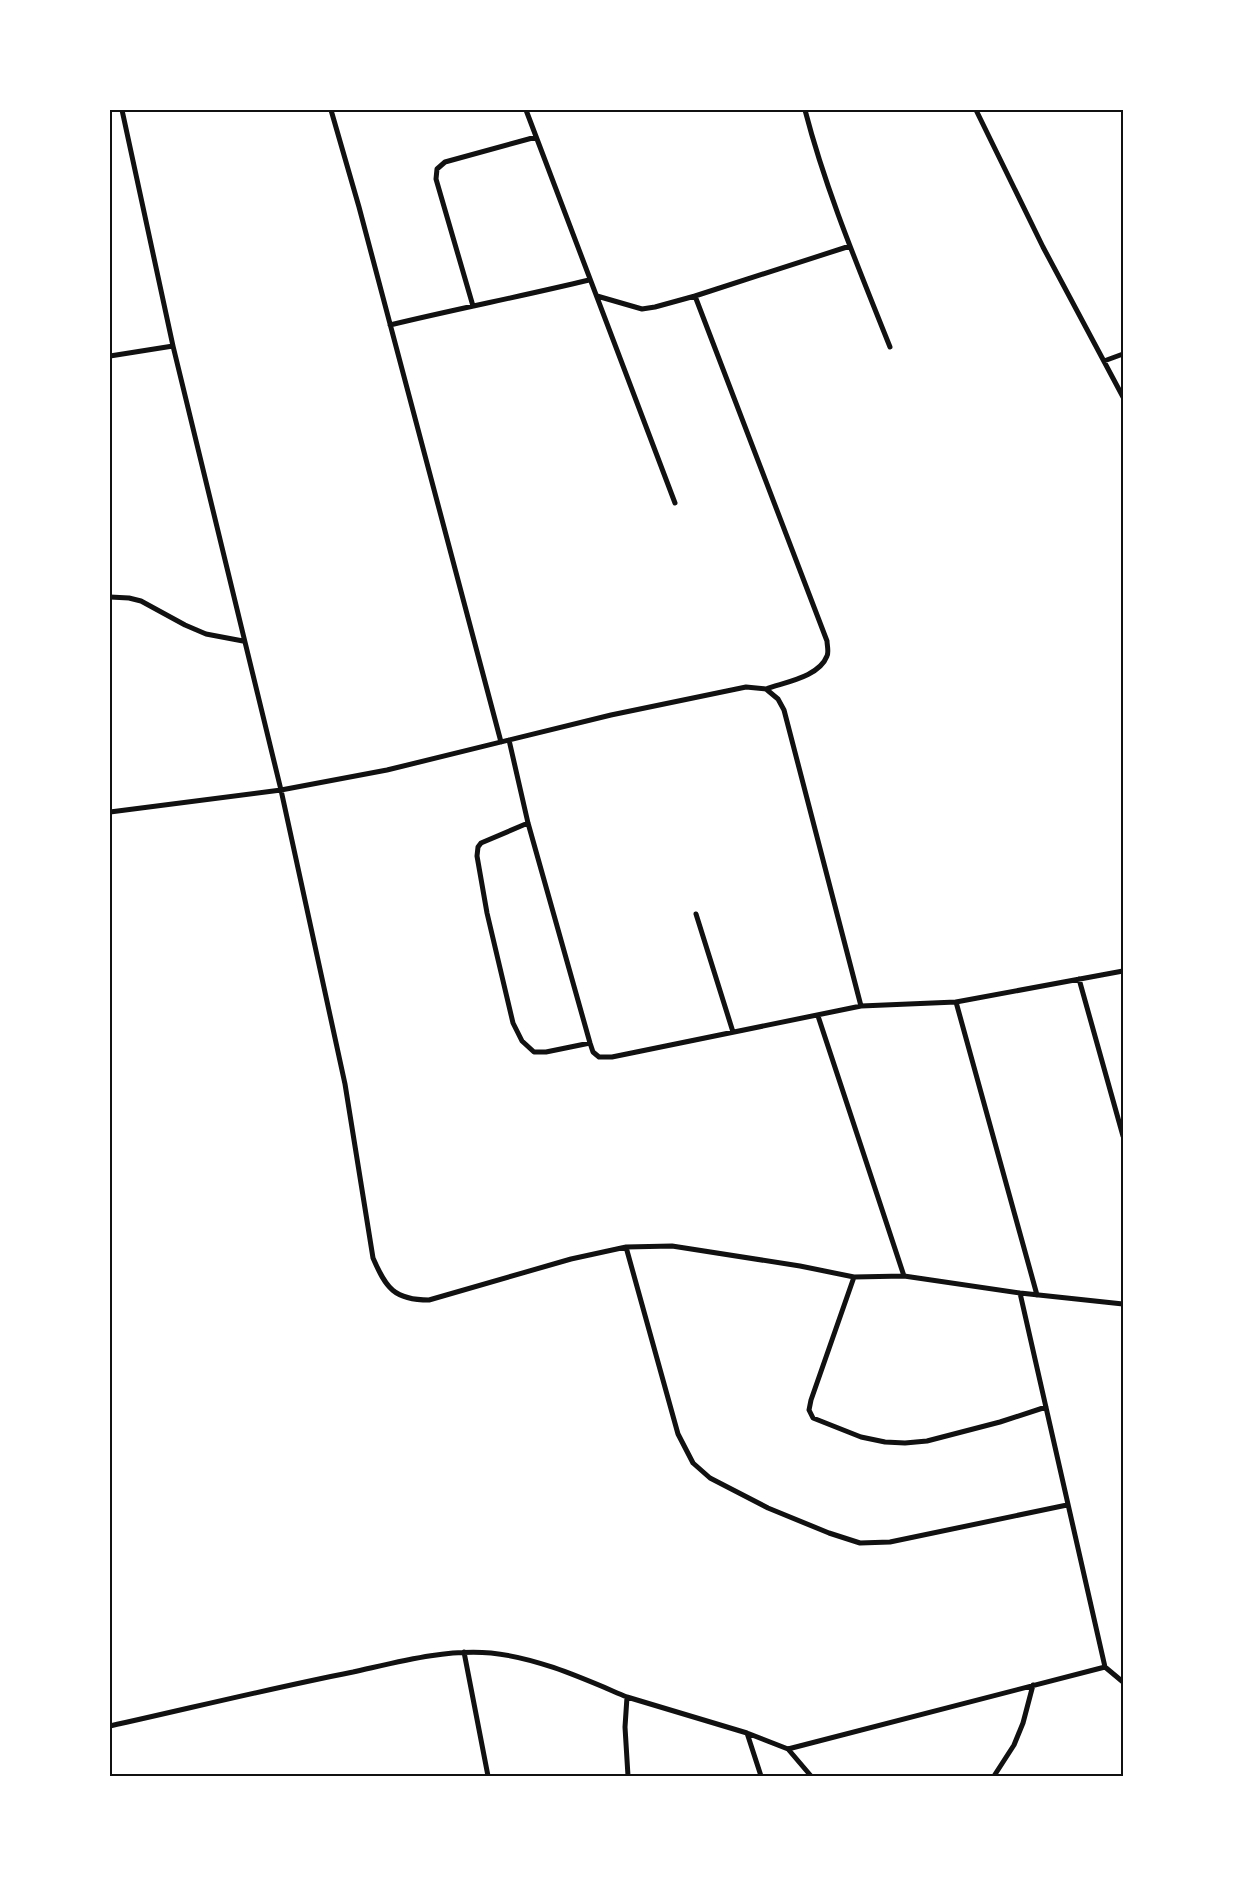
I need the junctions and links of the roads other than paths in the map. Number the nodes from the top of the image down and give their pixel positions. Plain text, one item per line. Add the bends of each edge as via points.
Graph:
1 (122, 110) edge
2 (331, 110) edge
3 (526, 110) edge
4 (805, 110) edge
5 (976, 110) edge
6 (536, 137) junction
7 (850, 246) junction
8 (589, 280) junction
9 (598, 296) junction
10 (695, 296) junction
11 (473, 306) junction
12 (390, 325) junction
13 (173, 346) junction
14 (890, 347) dead end
15 (1123, 354) edge
16 (110, 356) edge
17 (1104, 361) junction
18 (1123, 397) edge
19 (675, 503) dead end
20 (110, 597) edge
21 (243, 641) junction
22 (766, 689) junction
23 (509, 740) junction
24 (501, 742) junction
25 (281, 790) junction
26 (110, 812) edge
27 (528, 824) junction
28 (696, 914) dead end
29 (1123, 971) edge
30 (1079, 979) junction
31 (956, 1002) junction
32 (862, 1006) junction
33 (818, 1016) junction
34 (733, 1032) junction
35 (590, 1043) junction
36 (1123, 1136) edge
37 (626, 1247) junction
38 (904, 1276) junction
39 (854, 1277) junction
40 (1020, 1294) junction
41 (1037, 1295) junction
42 (1123, 1304) edge
43 (1046, 1407) junction
44 (1067, 1505) junction
45 (464, 1652) junction
46 (1106, 1667) junction
47 (1123, 1682) edge
48 (1032, 1685) junction
49 (627, 1697) junction
50 (110, 1726) edge
51 (747, 1733) junction
52 (788, 1749) junction
53 (488, 1776) edge
54 (628, 1776) edge
55 (761, 1776) edge
56 (811, 1776) edge
57 (994, 1776) edge

1 - 13 street
2 - 12 street
3 - 6 street
4 - 7 street
5 - 17 street via 1043,247
6 - 8 street
6 - 11 street via 445,162 437,169 436,179
7 - 10 street
7 - 14 street
8 - 9 street
8 - 11 street
9 - 10 street via 642,309
9 - 19 street
10 - 22 street via 827,640 828,655 819,668
11 - 12 street
12 - 24 street
13 - 16 street
13 - 21 street
15 - 17 street
17 - 18 street
20 - 21 street via 142,601 206,634
21 - 25 street
22 - 23 street via 746,687
22 - 32 street via 778,699 790,729
23 - 24 street
23 - 27 street
24 - 25 street via 387,770
25 - 26 street
25 - 37 street via 345,1084 373,1258 382,1278 394,1292 410,1300 429,1300 546,1265
27 - 35 street
27 - 35 street via 481,843 477,856 513,1023 522,1041 534,1052
28 - 34 street
29 - 30 street
30 - 31 street
30 - 36 street
31 - 32 street
31 - 41 street
32 - 33 street
33 - 34 street
33 - 38 street
34 - 35 street via 612,1057 599,1057
37 - 39 street via 699,1249
37 - 44 street via 678,1434 693,1463 710,1478 768,1508 860,1543 890,1542
38 - 39 street
38 - 40 street
39 - 43 street via 811,1400 809,1410 813,1418 861,1437 905,1443 927,1441
40 - 41 street
40 - 43 street
41 - 42 street
43 - 44 street
44 - 46 street
45 - 49 street via 530,1660 579,1676
45 - 50 street via 432,1655
45 - 53 street
46 - 47 street
46 - 48 street
48 - 52 street
48 - 57 street via 1014,1745
49 - 51 street
49 - 54 street
51 - 52 street
51 - 55 street
52 - 56 street

